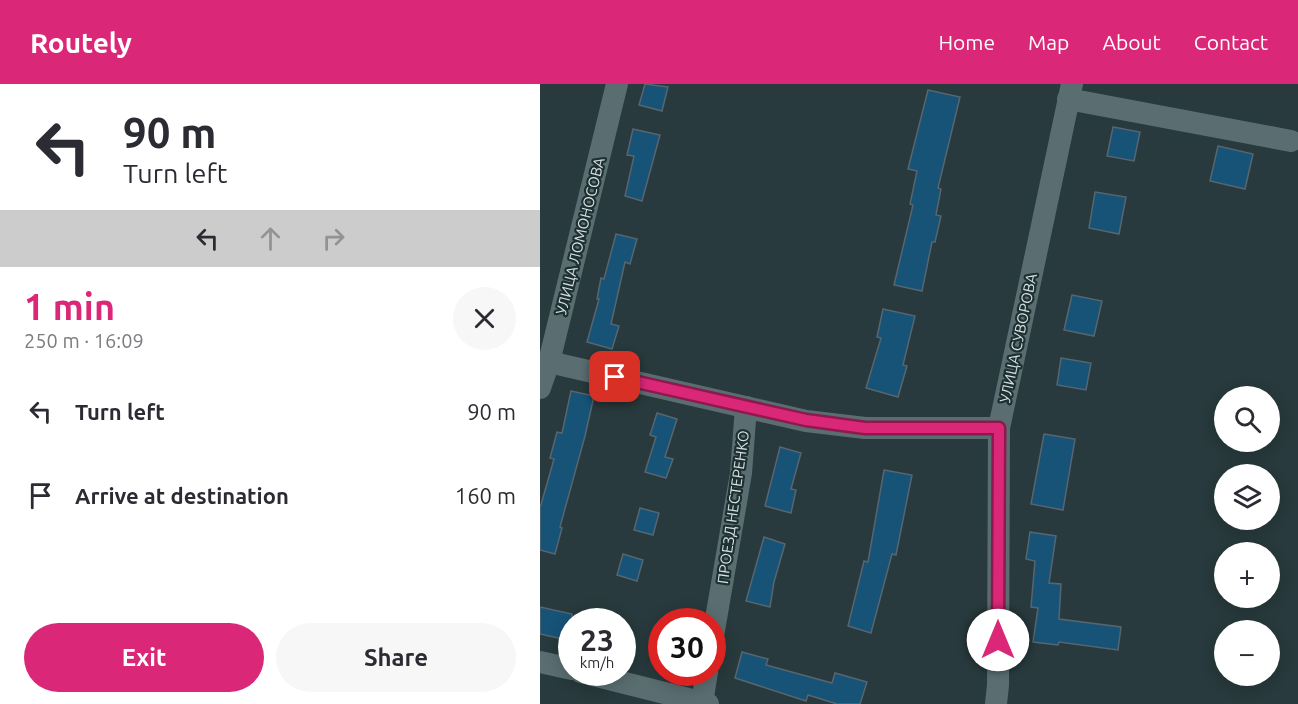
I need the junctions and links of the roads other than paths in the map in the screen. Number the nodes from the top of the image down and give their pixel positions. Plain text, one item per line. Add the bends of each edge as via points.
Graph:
1 (616, 84) edge
2 (1070, 92) edge
3 (1291, 141) dead end
4 (549, 362) junction
5 (540, 387) edge
6 (746, 406) junction
7 (999, 428) junction
8 (718, 608) edge
9 (540, 662) edge
10 (558, 666) edge
11 (636, 686) edge
12 (706, 686) edge
13 (705, 703) edge
14 (996, 704) edge

1 - 4 street, УЛИЦА ЛОМОНОСОВА
2 - 3 street
2 - 7 street, УЛИЦА СУВОРОВА
4 - 5 street, УЛИЦА ЛОМОНОСОВА
4 - 6 street
6 - 7 street via 865,428
6 - 8 street, ПРОЕЗД НЕСТЕРЕНКО via 741,473
7 - 14 street, УЛИЦА СУВОРОВА
9 - 10 street
11 - 13 street
12 - 13 street

